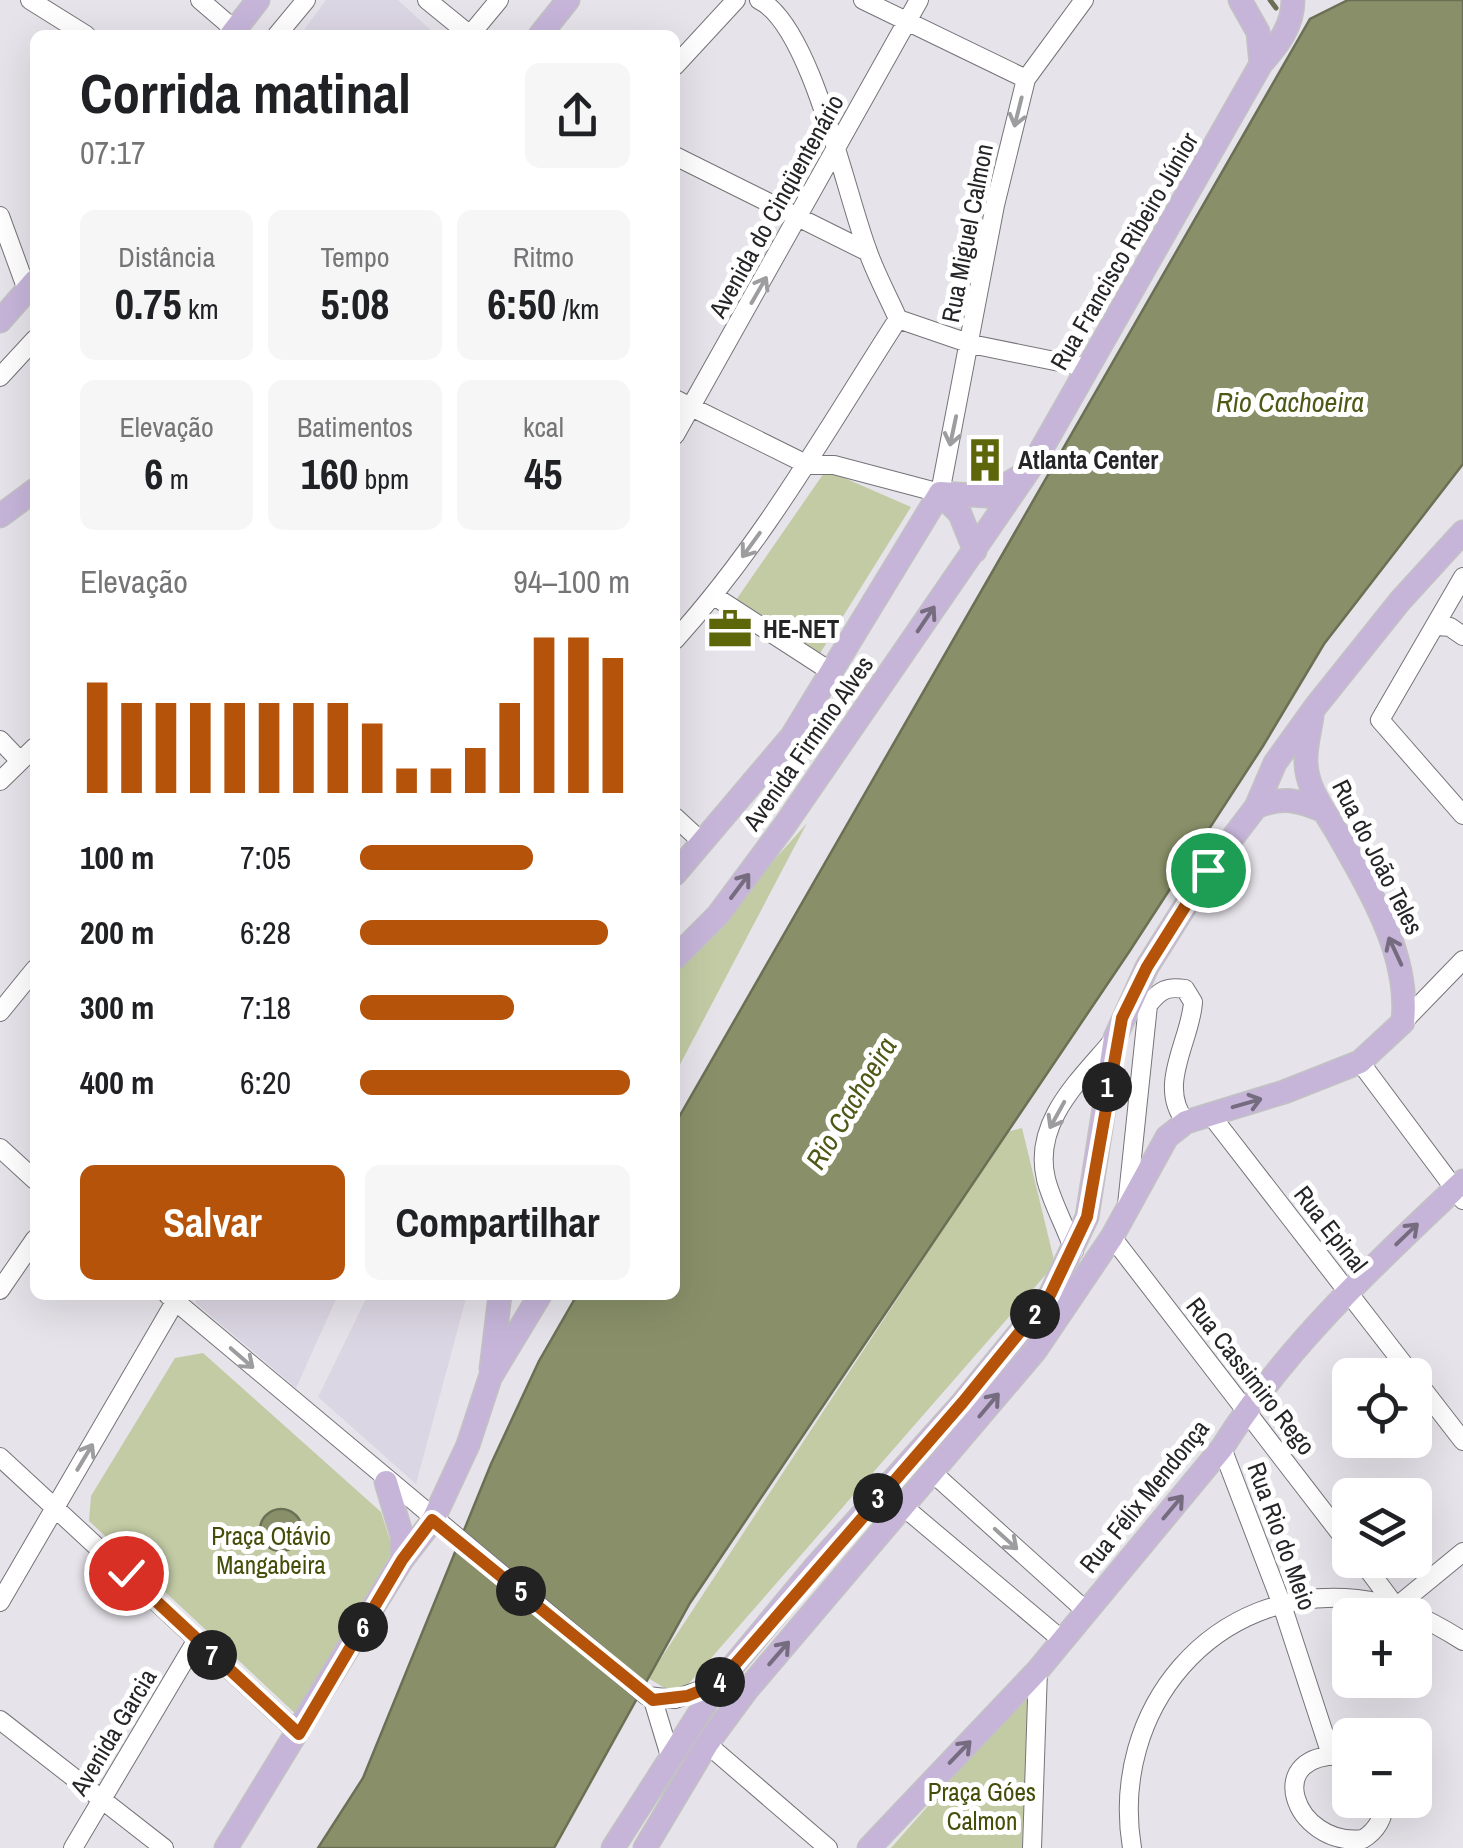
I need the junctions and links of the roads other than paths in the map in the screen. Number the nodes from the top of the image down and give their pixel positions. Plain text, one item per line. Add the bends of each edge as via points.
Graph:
1 (30, 0) edge
2 (200, 0) edge
3 (258, 0) edge
4 (306, 0) edge
5 (428, 0) edge
6 (499, 0) edge
7 (568, 0) edge
8 (736, 0) edge
9 (758, 0) edge
10 (863, 0) edge
11 (920, 0) edge
12 (1084, 0) edge
13 (1293, 6) edge
14 (1247, 8) edge
15 (906, 24) junction
16 (78, 30) edge
17 (230, 30) edge
18 (235, 30) edge
19 (280, 30) edge
20 (464, 30) edge
21 (474, 30) edge
22 (544, 30) edge
23 (680, 61) edge
24 (1261, 64) junction
25 (1026, 79) junction
26 (839, 149) junction
27 (680, 159) edge
28 (0, 216) edge
29 (799, 220) junction
30 (868, 252) junction
31 (30, 284) edge
32 (30, 287) edge
33 (898, 320) junction
34 (0, 321) edge
35 (30, 344) edge
36 (971, 344) junction
37 (1090, 368) junction
38 (0, 377) edge
39 (682, 403) edge
40 (1032, 464) junction
41 (808, 465) junction
42 (940, 493) junction
43 (30, 497) edge
44 (0, 516) edge
45 (1463, 532) edge
46 (974, 551) junction
47 (1463, 577) edge
48 (714, 596) junction
49 (1438, 626) junction
50 (680, 634) edge
51 (1463, 636) edge
52 (833, 674) junction
53 (1312, 710) junction
54 (0, 740) edge
55 (30, 752) edge
56 (20, 762) junction
57 (0, 781) edge
58 (1256, 807) junction
59 (1324, 811) junction
60 (1463, 815) edge
61 (680, 822) edge
62 (702, 842) junction
63 (680, 868) edge
64 (680, 953) edge
65 (1463, 960) edge
66 (30, 974) edge
67 (0, 1012) edge
68 (1403, 1022) junction
69 (1115, 1038) junction
70 (1360, 1062) junction
71 (1210, 1114) junction
72 (1186, 1122) junction
73 (0, 1148) edge
74 (30, 1175) edge
75 (1460, 1190) edge
76 (1127, 1205) junction
77 (1112, 1237) junction
78 (30, 1245) edge
79 (1074, 1251) junction
80 (0, 1290) edge
81 (1347, 1292) junction
82 (172, 1300) edge
83 (177, 1300) edge
84 (499, 1300) edge
85 (537, 1300) edge
86 (1399, 1358) edge
87 (490, 1378) junction
88 (1432, 1400) edge
89 (1247, 1408) junction
90 (1463, 1440) edge
91 (1222, 1448) junction
92 (0, 1456) edge
93 (934, 1474) junction
94 (386, 1482) junction
95 (56, 1506) junction
96 (904, 1508) junction
97 (432, 1520) junction
98 (1332, 1522) edge
99 (1463, 1552) edge
100 (402, 1560) junction
101 (1374, 1578) edge
102 (1332, 1598) edge
103 (1390, 1598) edge
104 (1406, 1598) edge
105 (0, 1602) edge
106 (1282, 1605) junction
107 (1086, 1611) junction
108 (1432, 1624) edge
109 (1062, 1640) junction
110 (1463, 1640) edge
111 (196, 1641) junction
112 (1038, 1670) junction
113 (718, 1684) junction
114 (650, 1698) junction
115 (0, 1720) edge
116 (299, 1734) junction
117 (1332, 1735) edge
118 (707, 1744) junction
119 (670, 1756) junction
120 (1332, 1759) edge
121 (101, 1800) junction
122 (1382, 1818) edge
123 (1357, 1846) edge
124 (73, 1848) edge
125 (164, 1848) edge
126 (226, 1848) edge
127 (613, 1848) edge
128 (645, 1848) edge
129 (828, 1848) edge
130 (869, 1848) edge
131 (1032, 1848) edge
132 (1132, 1848) edge

1 - 16 street
2 - 17 street
3 - 18 main road
4 - 19 street
5 - 20 street
6 - 21 street
7 - 22 main road
8 - 23 street
9 - 26 street via 781,16
10 - 15 street
11 - 15 street, Avenida do Cinqüentenário
12 - 25 street, Rua Miguel Calmon
13 - 14 main road via 1278,19
13 - 24 main road, Rua Francisco Ribeiro Júnior via 1279,44
14 - 24 main road
15 - 25 street
15 - 26 street, Avenida do Cinqüentenário
24 - 37 main road, Rua Francisco Ribeiro Júnior
25 -> 36 street, Rua Miguel Calmon
26 - 29 street, Avenida do Cinqüentenário
26 - 30 street
27 - 29 street
28 - 31 street
29 - 30 street
39 -> 29 street, Avenida do Cinqüentenário
30 - 33 street
32 - 34 main road
33 - 36 street
33 - 41 street
35 - 38 street
36 - 37 street
36 -> 42 street, Rua Miguel Calmon
37 - 40 main road, Rua Francisco Ribeiro Júnior
39 - 41 street
40 - 42 main road, Rua Francisco Ribeiro Júnior via 987,496
40 - 46 main road, Rua Francisco Ribeiro Júnior
41 - 42 street via 834,465
41 -> 48 street
42 - 46 main road via 960,514
42 - 52 main road, Avenida Firmino Alves
43 - 44 main road
45 - 53 main road
64 -> 46 main road, Avenida Firmino Alves via 758,862
47 - 49 street
48 - 50 street
48 - 52 street
49 - 51 street
49 - 60 street via 1422,642 1380,720
52 - 62 main road, Avenida Firmino Alves via 792,736
53 - 58 main road via 1275,763
53 - 59 main road, Rua do João Teles via 1306,764
54 - 56 street
55 - 56 street
56 - 57 street
58 - 59 main road via 1277,798
58 - 69 main road via 1147,967
68 -> 59 main road, Rua do João Teles via 1403,967
61 - 62 street
62 - 63 main road, Avenida Firmino Alves
65 - 68 street
66 - 67 street
68 - 70 main road
69 - 79 main road via 1087,1217
69 -> 79 street via 1052,1118 1043,1146 1046,1178
71 -> 70 main road
70 - 75 street
71 - 72 main road
71 - 81 street, Rua Epinal
72 - 76 main road via 1167,1138
72 - 76 street via 1178,1112 1175,1072 1193,1002 1171,986 1148,1005
73 - 74 street
81 -> 75 main road, Rua Félix Mendonça
76 - 77 main road
77 - 89 street, Rua Cassimiro Rego
93 -> 77 main road via 1035,1351
78 - 80 street
79 - 113 main road via 1050,1295 976,1388
81 - 86 street, Rua Epinal
81 - 89 main road, Rua Félix Mendonça
95 -> 82 street
83 -> 94 street
84 - 87 main road
85 - 87 main road
87 - 97 main road
88 - 90 street, Rua Epinal
89 - 91 main road, Rua Félix Mendonça
89 - 98 street, Rua Cassimiro Rego
91 - 106 street, Rua Rio do Meio
107 -> 91 main road, Rua Félix Mendonça
92 - 95 street
93 - 96 main road
93 -> 107 street
94 - 97 street
94 - 100 main road
95 - 105 street
95 - 111 street
96 - 109 street
118 -> 96 main road
97 - 100 main road
97 - 114 street
99 - 104 street
100 - 116 main road
101 - 103 street
102 - 106 street
106 - 117 street, Rua Rio do Meio
106 - 132 street via 1238,1622 1166,1683 1143,1724 1130,1769 1126,1816
107 - 109 main road, Rua Félix Mendonça
108 - 110 street
109 - 112 main road, Rua Félix Mendonça
111 - 116 street
111 - 121 street, Avenida Garcia
130 -> 112 main road, Rua Félix Mendonça
112 - 131 street
113 - 114 street via 687,1696
113 - 119 main road
114 - 119 street
115 - 121 street
116 - 126 main road
118 - 128 main road
118 - 129 street
119 - 127 main road
120 - 123 street via 1305,1770 1293,1798 1295,1813 1312,1838
121 - 124 street, Avenida Garcia
121 - 125 street
122 - 123 street

